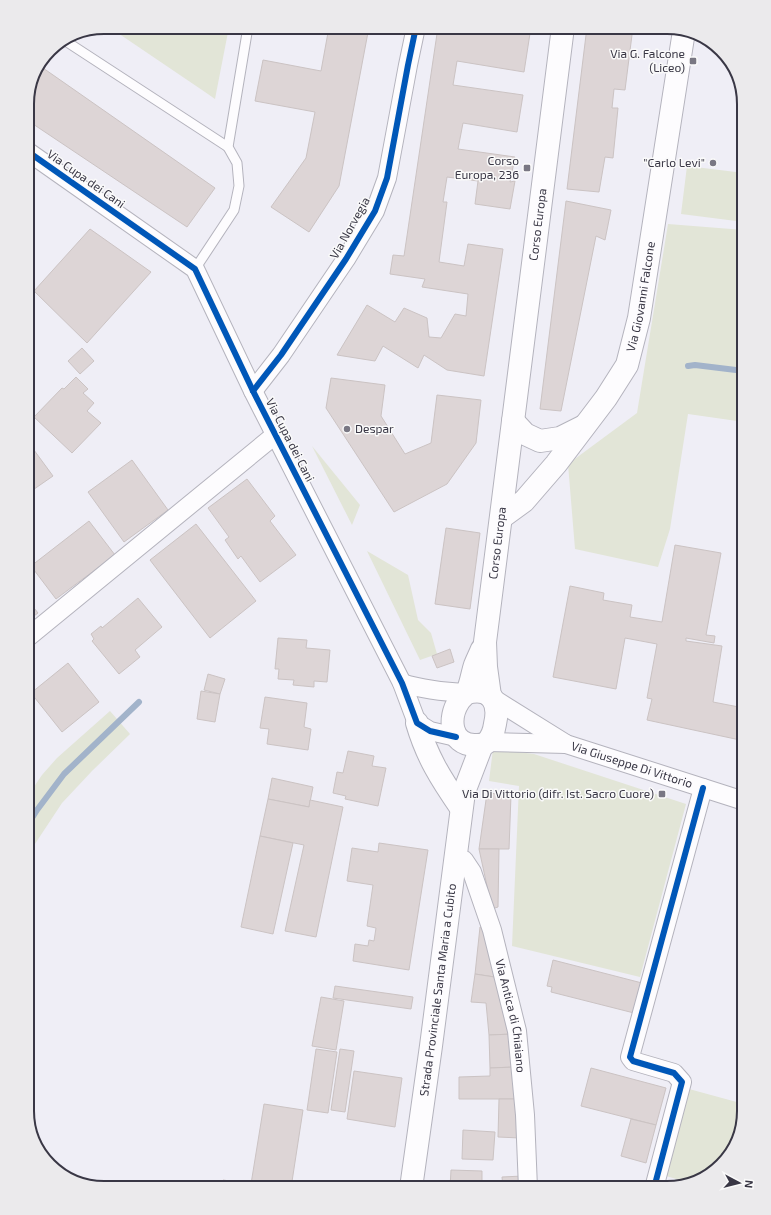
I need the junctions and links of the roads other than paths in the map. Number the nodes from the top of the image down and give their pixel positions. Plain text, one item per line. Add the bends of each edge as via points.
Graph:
1 (247, 34) edge
2 (415, 34) edge
3 (562, 34) edge
4 (683, 36) edge
5 (69, 43) edge
6 (228, 147) junction
7 (34, 156) edge
8 (195, 269) junction
9 (253, 391) junction
10 (513, 421) junction
11 (586, 424) junction
12 (275, 435) junction
13 (502, 517) junction
14 (34, 632) edge
15 (485, 642) junction
16 (402, 684) junction
17 (467, 693) junction
18 (492, 697) junction
19 (417, 723) junction
20 (457, 738) junction
21 (485, 743) junction
22 (566, 744) junction
23 (703, 788) junction
24 (737, 799) edge
25 (463, 800) junction
26 (455, 858) junction
27 (412, 1181) edge
28 (528, 1181) edge
29 (656, 1181) edge

1 - 6 lane
2 - 9 street, Via Norvegia via 387,178 375,211 281,355
3 - 10 main road, Corso Europa
4 - 11 main road, Via Giovanni Falcone via 639,318 627,365
5 - 6 lane
6 - 8 lane via 237,163 239,186 234,210
7 - 8 street, Via Cupa dei Cani
8 - 9 street, Via Cupa dei Cani
9 - 12 street, Via Cupa dei Cani
10 - 11 main road via 524,434 540,440 560,438
10 - 13 main road, Corso Europa
11 - 13 main road, Via Giovanni Falcone via 524,501
12 - 14 street
12 - 16 street, Via Cupa dei Cani
13 - 15 main road, Corso Europa
15 - 17 main road
15 - 18 main road via 486,667
16 - 17 street via 422,689
16 - 19 street, Via Cupa dei Cani
17 - 18 main road via 484,692
17 - 20 main road via 459,701 454,714 453,728
18 - 21 main road via 496,707 496,721 493,735
18 - 22 street, Via Giuseppe Di Vittorio
19 - 20 street via 430,731
19 - 25 main road via 423,744 439,775
20 - 21 main road via 466,744
20 - 25 main road, Strada Provinciale Santa Maria a Cubito
21 - 22 street, Via Giuseppe Di Vittorio
21 - 25 main road, Strada Provinciale Santa Maria a Cubito
22 - 23 street, Via Giuseppe Di Vittorio
23 - 24 street, Via Giuseppe Di Vittorio
23 - 29 street via 630,1057 674,1073 682,1082
25 - 26 main road, Strada Provinciale Santa Maria a Cubito
26 - 27 main road, Strada Provinciale Santa Maria a Cubito
26 - 28 street, Via Antica di Chiaiano via 464,860 477,886 492,930 516,1031 525,1115

